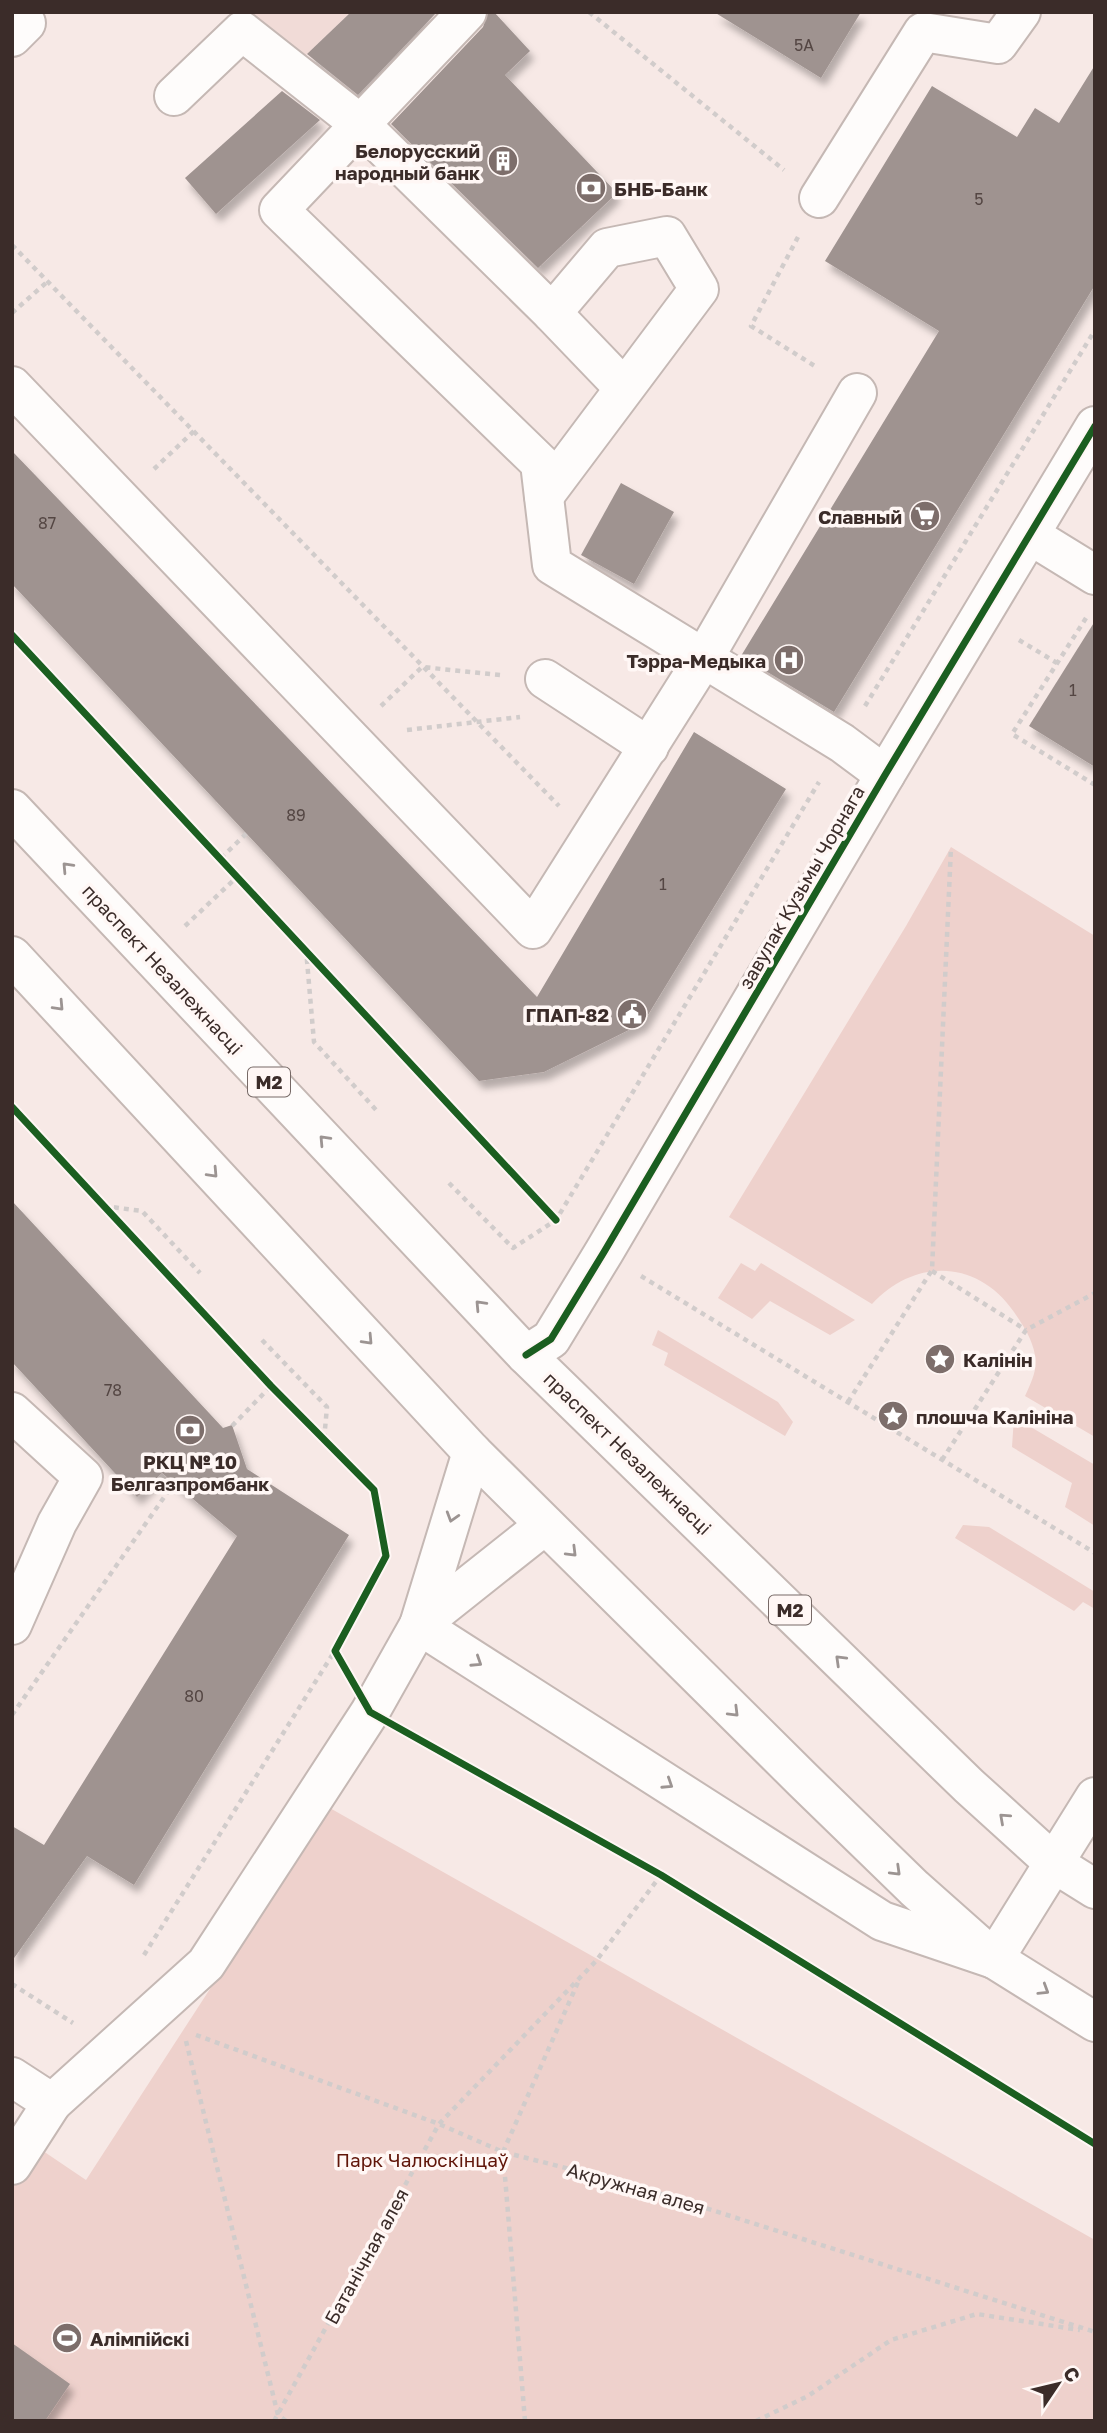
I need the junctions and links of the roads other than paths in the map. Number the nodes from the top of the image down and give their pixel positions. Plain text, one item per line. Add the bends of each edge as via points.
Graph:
1 (467, 12) edge
2 (1021, 12) edge
3 (174, 96) dead end
4 (360, 124) junction
5 (819, 198) road end
6 (552, 313) junction
7 (12, 386) edge
8 (624, 388) junction
9 (857, 393) road end
10 (1095, 426) edge
11 (544, 496) junction
12 (1030, 535) junction
13 (1095, 575) edge
14 (704, 658) junction
15 (544, 679) road end
16 (649, 747) junction
17 (885, 775) junction
18 (12, 809) edge
19 (12, 956) edge
20 (526, 1355) junction
21 (12, 1412) edge
22 (472, 1452) junction
23 (545, 1525) junction
24 (12, 1625) edge
25 (419, 1625) junction
26 (1095, 1797) edge
27 (1055, 1864) junction
28 (1095, 1889) edge
29 (994, 1959) junction
30 (1095, 2022) edge
31 (12, 2077) edge
32 (52, 2103) junction
33 (12, 2165) edge

1 - 4 main road
2 - 5 main road via 998,44 923,32
3 - 4 main road via 242,31
4 - 6 main road
4 - 11 main road via 279,210 540,463
6 - 8 main road
6 - 8 main road via 607,247 667,236 699,289
7 - 16 main road via 533,929
8 - 11 main road
9 - 14 main road
10 - 12 main road, завулак Кузьмы Чорнага
11 - 14 main road via 552,565
12 - 13 main road
12 - 17 main road, завулак Кузьмы Чорнага
14 - 16 main road
14 - 17 main road via 842,743
15 - 16 main road
17 - 20 main road, завулак Кузьмы Чорнага via 551,1339
20 -> 18 main road, праспект Незалежнасці / М2
19 -> 22 main road
27 -> 20 main road, праспект Незалежнасці / М2
21 - 24 main road via 83,1477 57,1523
22 - 23 main road
22 -> 25 main road
23 - 25 main road
23 -> 29 main road via 914,1888
25 -> 29 main road via 882,1920
25 - 32 main road via 370,1712 206,1964
26 - 27 main road
27 - 28 main road, праспект Незалежнасці / М2
27 - 29 main road
29 -> 30 main road
31 - 32 main road
32 - 33 main road

